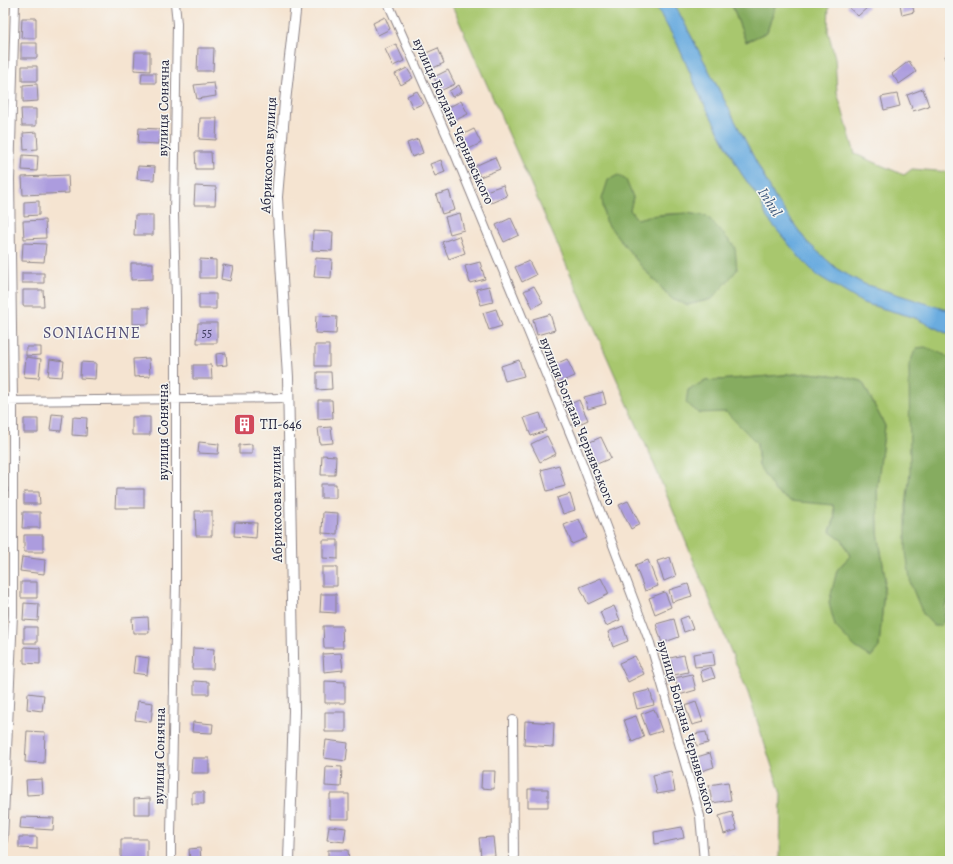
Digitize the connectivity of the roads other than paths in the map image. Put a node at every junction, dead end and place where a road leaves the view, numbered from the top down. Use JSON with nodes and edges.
{"nodes":[{"id":1,"x":15,"y":3,"type":"edge"},
{"id":2,"x":175,"y":3,"type":"edge"},
{"id":3,"x":296,"y":3,"type":"edge"},
{"id":4,"x":388,"y":3,"type":"edge"},
{"id":5,"x":288,"y":398,"type":"junction"},
{"id":6,"x":176,"y":399,"type":"junction"},
{"id":7,"x":3,"y":401,"type":"edge"},
{"id":8,"x":13,"y":401,"type":"junction"},
{"id":9,"x":513,"y":720,"type":"dead end"},
{"id":10,"x":3,"y":840,"type":"edge"},
{"id":11,"x":171,"y":861,"type":"edge"},
{"id":12,"x":289,"y":861,"type":"edge"},
{"id":13,"x":514,"y":861,"type":"edge"},
{"id":14,"x":704,"y":861,"type":"edge"}],
"edges":[{"from":1,"to":8,"type":"street"},
{"from":2,"to":6,"type":"street","name":"вулиця Сонячна"},
{"from":3,"to":5,"type":"street","name":"Абрикосова вулиця"},
{"from":4,"to":14,"type":"street","name":"вулиця Богдана Чернявського"},
{"from":5,"to":6,"type":"street"},
{"from":5,"to":12,"type":"street","name":"Абрикосова вулиця"},
{"from":6,"to":8,"type":"street"},
{"from":6,"to":11,"type":"street","name":"вулиця Сонячна"},
{"from":7,"to":8,"type":"street"},
{"from":8,"to":10,"type":"street"},
{"from":9,"to":13,"type":"street"}]}
